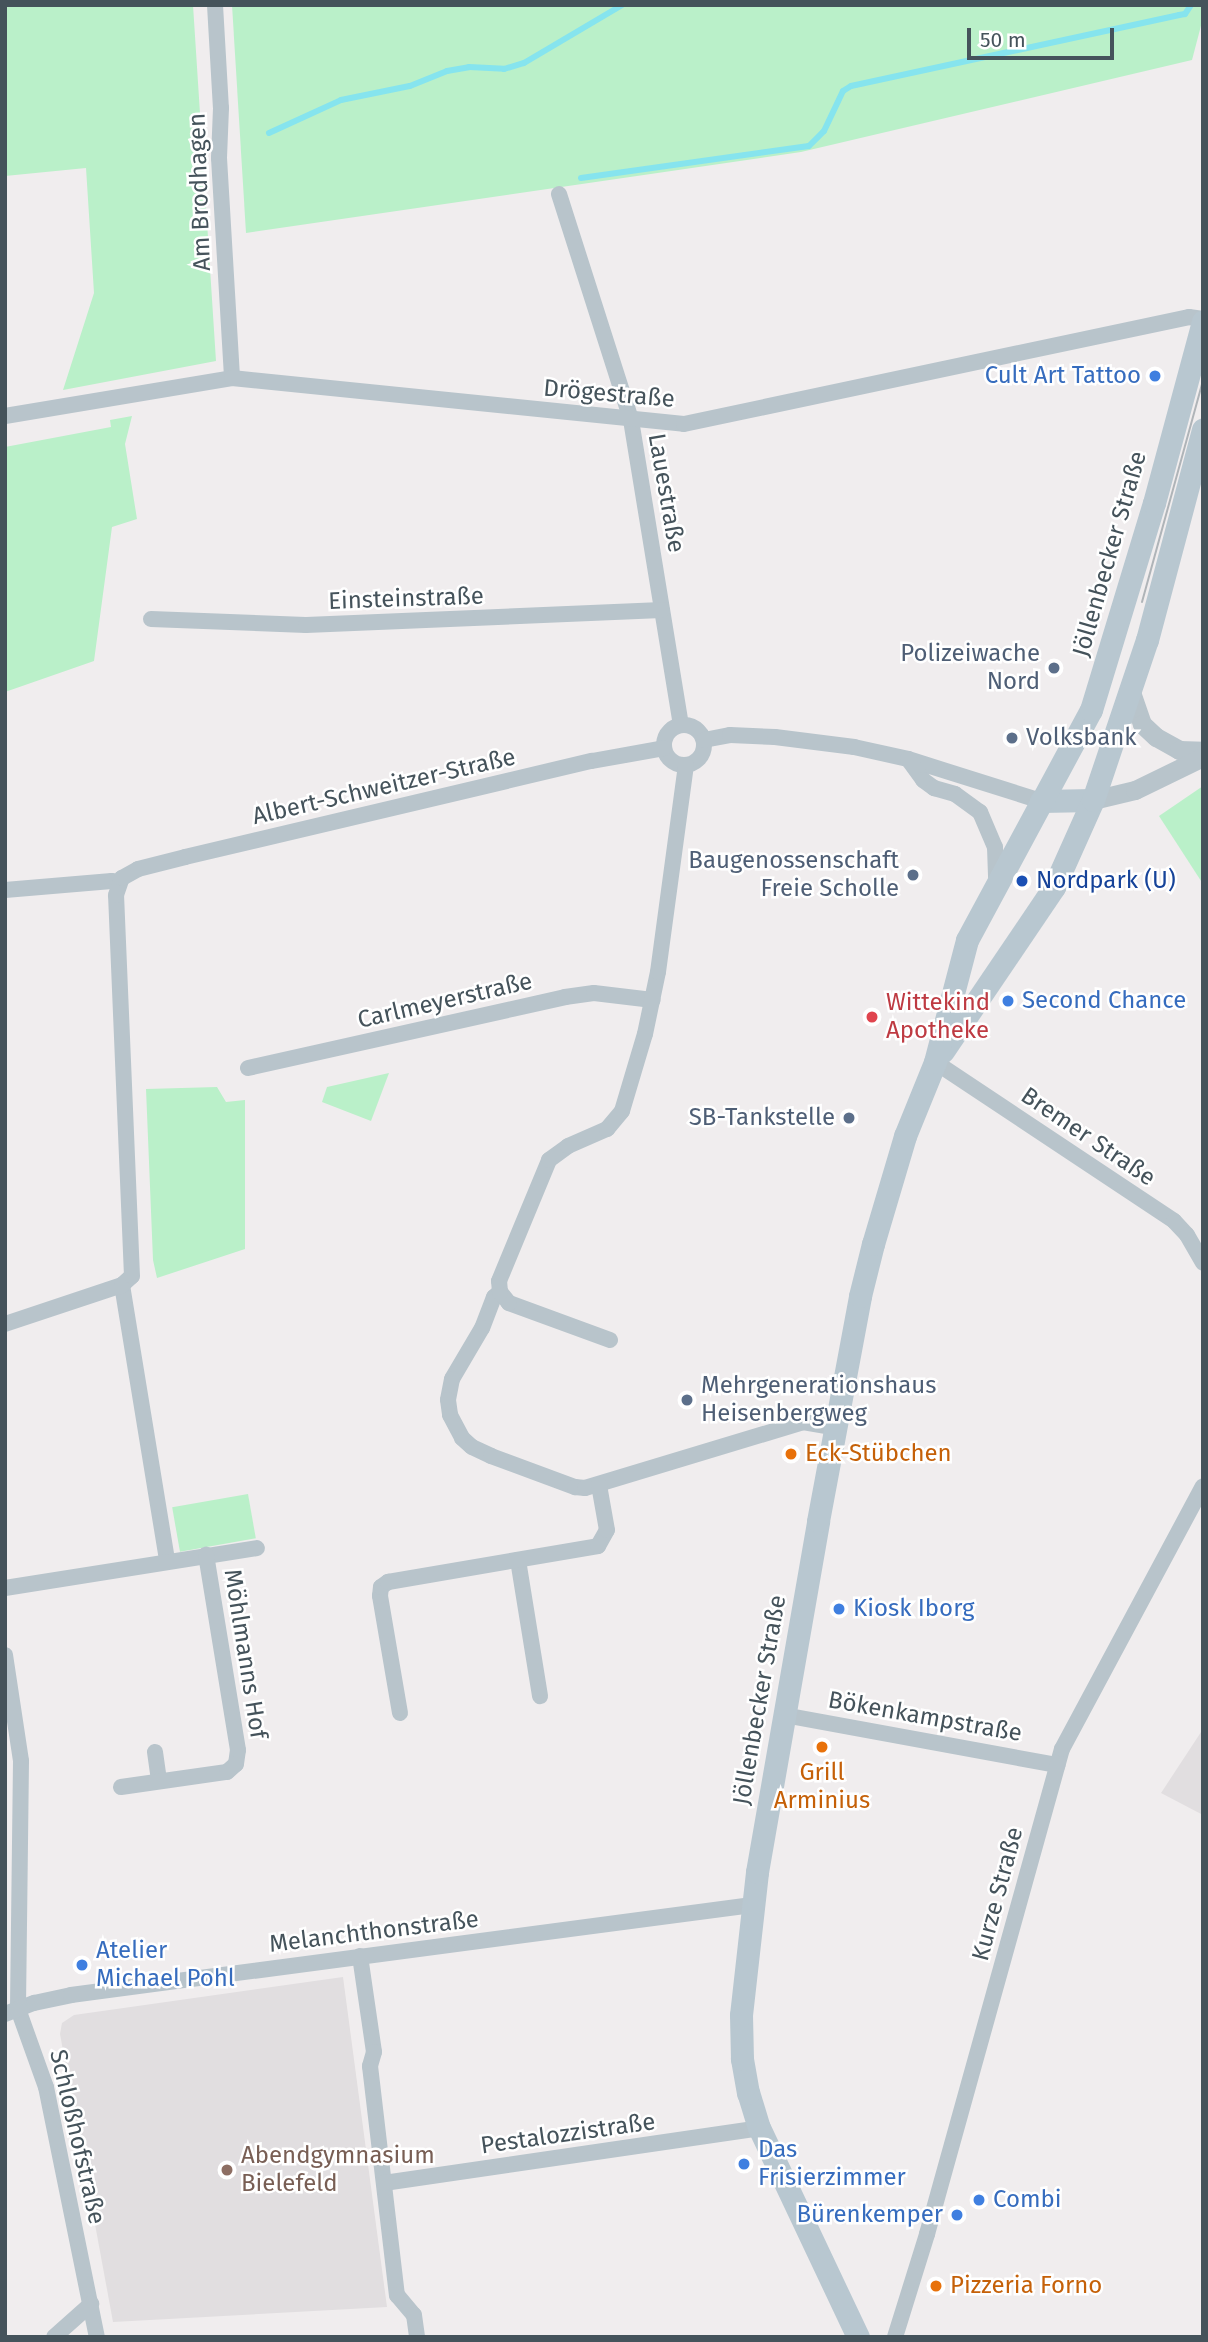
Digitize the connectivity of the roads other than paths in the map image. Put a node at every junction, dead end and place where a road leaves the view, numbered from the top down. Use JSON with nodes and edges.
{"nodes":[{"id":1,"x":215,"y":5,"type":"edge"},
{"id":2,"x":559,"y":194,"type":"dead end"},
{"id":3,"x":1203,"y":320,"type":"edge"},
{"id":4,"x":232,"y":378,"type":"junction"},
{"id":5,"x":5,"y":416,"type":"edge"},
{"id":6,"x":631,"y":420,"type":"junction"},
{"id":7,"x":1203,"y":429,"type":"edge"},
{"id":8,"x":662,"y":610,"type":"junction"},
{"id":9,"x":151,"y":619,"type":"dead end"},
{"id":10,"x":1131,"y":692,"type":"junction"},
{"id":11,"x":681,"y":725,"type":"junction"},
{"id":12,"x":704,"y":740,"type":"junction"},
{"id":13,"x":664,"y":748,"type":"junction"},
{"id":14,"x":1203,"y":751,"type":"edge"},
{"id":15,"x":1203,"y":757,"type":"edge"},
{"id":16,"x":908,"y":759,"type":"junction"},
{"id":17,"x":686,"y":765,"type":"junction"},
{"id":18,"x":1093,"y":800,"type":"junction"},
{"id":19,"x":1041,"y":801,"type":"junction"},
{"id":20,"x":996,"y":882,"type":"junction"},
{"id":21,"x":119,"y":883,"type":"junction"},
{"id":22,"x":5,"y":891,"type":"edge"},
{"id":23,"x":653,"y":1000,"type":"junction"},
{"id":24,"x":935,"y":1062,"type":"junction"},
{"id":25,"x":248,"y":1068,"type":"dead end"},
{"id":26,"x":1203,"y":1263,"type":"edge"},
{"id":27,"x":122,"y":1285,"type":"junction"},
{"id":28,"x":500,"y":1292,"type":"junction"},
{"id":29,"x":5,"y":1324,"type":"edge"},
{"id":30,"x":610,"y":1340,"type":"dead end"},
{"id":31,"x":836,"y":1427,"type":"junction"},
{"id":32,"x":599,"y":1485,"type":"junction"},
{"id":33,"x":1203,"y":1486,"type":"edge"},
{"id":34,"x":257,"y":1548,"type":"dead end"},
{"id":35,"x":206,"y":1555,"type":"junction"},
{"id":36,"x":518,"y":1560,"type":"junction"},
{"id":37,"x":167,"y":1561,"type":"junction"},
{"id":38,"x":5,"y":1588,"type":"edge"},
{"id":39,"x":5,"y":1655,"type":"edge"},
{"id":40,"x":540,"y":1696,"type":"dead end"},
{"id":41,"x":400,"y":1713,"type":"dead end"},
{"id":42,"x":784,"y":1715,"type":"junction"},
{"id":43,"x":155,"y":1752,"type":"dead end"},
{"id":44,"x":1057,"y":1765,"type":"junction"},
{"id":45,"x":159,"y":1781,"type":"junction"},
{"id":46,"x":121,"y":1787,"type":"dead end"},
{"id":47,"x":752,"y":1905,"type":"junction"},
{"id":48,"x":360,"y":1956,"type":"junction"},
{"id":49,"x":12,"y":2011,"type":"edge"},
{"id":50,"x":759,"y":2128,"type":"junction"},
{"id":51,"x":384,"y":2183,"type":"junction"},
{"id":52,"x":91,"y":2304,"type":"junction"},
{"id":53,"x":54,"y":2337,"type":"edge"},
{"id":54,"x":97,"y":2337,"type":"edge"},
{"id":55,"x":417,"y":2337,"type":"edge"},
{"id":56,"x":858,"y":2337,"type":"edge"},
{"id":57,"x":895,"y":2337,"type":"edge"}],
"edges":[{"from":1,"to":4,"type":"street","name":"Am Brodhagen"},
{"from":2,"to":6,"type":"street","name":"Lauestraße"},
{"from":3,"to":6,"type":"street","name":"Drögestraße"},
{"from":3,"to":19,"type":"main road","name":"Jöllenbecker Straße"},
{"from":4,"to":5,"type":"street","name":"Drögestraße"},
{"from":4,"to":6,"type":"street","name":"Drögestraße"},
{"from":6,"to":8,"type":"street","name":"Lauestraße"},
{"from":7,"to":10,"type":"main road","name":"Jöllenbecker Straße"},
{"from":8,"to":9,"type":"street","name":"Einsteinstraße"},
{"from":8,"to":11,"type":"street","name":"Lauestraße"},
{"from":10,"to":14,"type":"street"},
{"from":10,"to":18,"type":"main road","name":"Jöllenbecker Straße"},
{"from":11,"to":12,"type":"street"},
{"from":11,"to":13,"type":"street"},
{"from":12,"to":16,"type":"street"},
{"from":12,"to":17,"type":"street"},
{"from":13,"to":17,"type":"street"},
{"from":13,"to":21,"type":"street","name":"Albert-Schweitzer-Straße"},
{"from":15,"to":18,"type":"street"},
{"from":16,"to":19,"type":"street"},
{"from":16,"to":20,"type":"street"},
{"from":17,"to":23,"type":"street"},
{"from":18,"to":19,"type":"main road"},
{"from":18,"to":24,"type":"main road","name":"Jöllenbecker Straße"},
{"from":19,"to":20,"type":"main road","name":"Jöllenbecker Straße"},
{"from":20,"to":24,"type":"main road","name":"Jöllenbecker Straße"},
{"from":21,"to":22,"type":"street","name":"Albert-Schweitzer-Straße"},
{"from":21,"to":27,"type":"street"},
{"from":23,"to":25,"type":"street","name":"Carlmeyerstraße"},
{"from":23,"to":28,"type":"street"},
{"from":24,"to":26,"type":"street","name":"Bremer Straße"},
{"from":24,"to":31,"type":"main road","name":"Jöllenbecker Straße"},
{"from":27,"to":29,"type":"street"},
{"from":27,"to":37,"type":"street"},
{"from":28,"to":30,"type":"street"},
{"from":28,"to":32,"type":"street"},
{"from":31,"to":32,"type":"street"},
{"from":31,"to":42,"type":"main road","name":"Jöllenbecker Straße"},
{"from":32,"to":36,"type":"street"},
{"from":33,"to":44,"type":"street","name":"Kurze Straße"},
{"from":34,"to":35,"type":"street","name":"Möhlmanns Hof"},
{"from":35,"to":37,"type":"street","name":"Möhlmanns Hof"},
{"from":35,"to":45,"type":"street","name":"Möhlmanns Hof"},
{"from":36,"to":40,"type":"street"},
{"from":36,"to":41,"type":"street"},
{"from":37,"to":38,"type":"street","name":"Möhlmanns Hof"},
{"from":39,"to":49,"type":"street","name":"Schloßhofstraße"},
{"from":42,"to":44,"type":"street","name":"Bökenkampstraße"},
{"from":42,"to":47,"type":"main road","name":"Jöllenbecker Straße"},
{"from":43,"to":45,"type":"street"},
{"from":44,"to":57,"type":"street","name":"Kurze Straße"},
{"from":45,"to":46,"type":"street","name":"Möhlmanns Hof"},
{"from":47,"to":48,"type":"street","name":"Melanchthonstraße"},
{"from":47,"to":50,"type":"main road","name":"Jöllenbecker Straße"},
{"from":48,"to":49,"type":"street","name":"Melanchthonstraße"},
{"from":48,"to":51,"type":"street"},
{"from":49,"to":52,"type":"street","name":"Schloßhofstraße"},
{"from":50,"to":51,"type":"street","name":"Pestalozzistraße"},
{"from":50,"to":56,"type":"main road","name":"Jöllenbecker Straße"},
{"from":51,"to":55,"type":"street"},
{"from":52,"to":53,"type":"street"},
{"from":52,"to":54,"type":"street","name":"Schloßhofstraße"}]}
